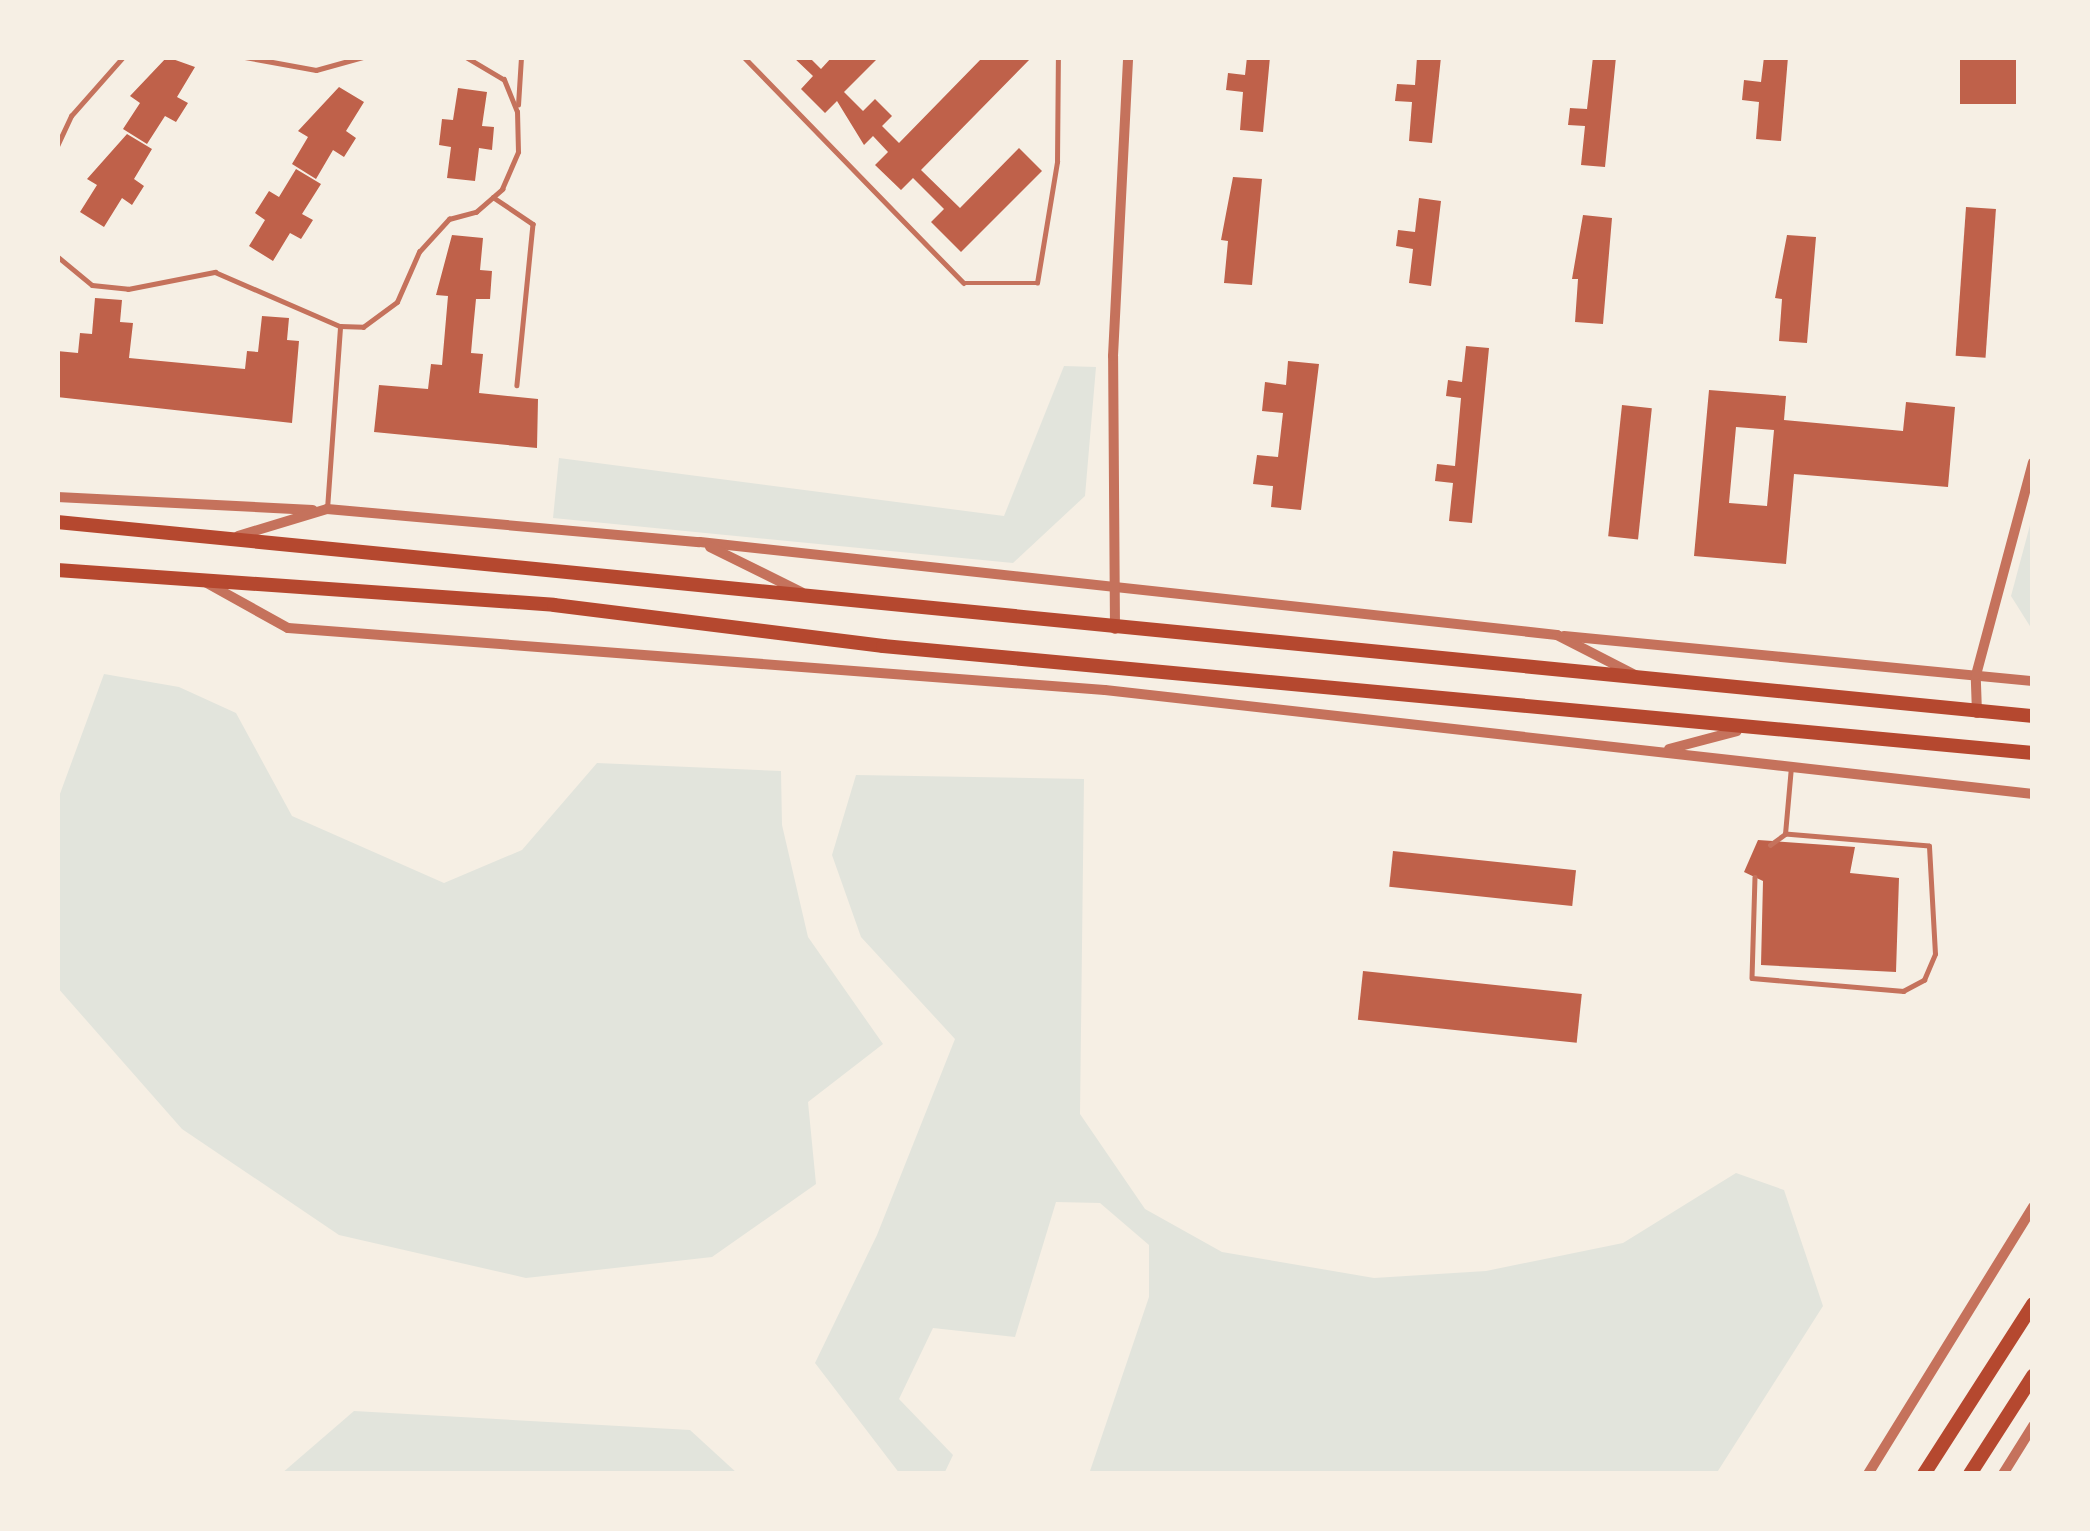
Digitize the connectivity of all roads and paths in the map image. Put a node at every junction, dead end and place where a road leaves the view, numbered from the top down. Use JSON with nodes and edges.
{"nodes":[{"id":1,"x":123,"y":57,"type":"edge"},
{"id":2,"x":245,"y":57,"type":"edge"},
{"id":3,"x":362,"y":57,"type":"edge"},
{"id":4,"x":465,"y":57,"type":"edge"},
{"id":5,"x":520,"y":57,"type":"edge"},
{"id":6,"x":744,"y":57,"type":"edge"},
{"id":7,"x":1058,"y":57,"type":"edge"},
{"id":8,"x":1128,"y":57,"type":"edge"},
{"id":9,"x":518,"y":112,"type":"junction"},
{"id":10,"x":57,"y":146,"type":"edge"},
{"id":11,"x":493,"y":197,"type":"junction"},
{"id":12,"x":57,"y":256,"type":"edge"},
{"id":13,"x":340,"y":326,"type":"junction"},
{"id":14,"x":518,"y":385,"type":"dead end"},
{"id":15,"x":2033,"y":463,"type":"edge"},
{"id":16,"x":57,"y":497,"type":"edge"},
{"id":17,"x":325,"y":510,"type":"junction"},
{"id":18,"x":57,"y":522,"type":"edge"},
{"id":19,"x":238,"y":536,"type":"junction"},
{"id":20,"x":700,"y":542,"type":"junction"},
{"id":21,"x":57,"y":570,"type":"edge"},
{"id":22,"x":196,"y":577,"type":"junction"},
{"id":23,"x":1112,"y":591,"type":"junction"},
{"id":24,"x":815,"y":598,"type":"junction"},
{"id":25,"x":1116,"y":632,"type":"junction"},
{"id":26,"x":1557,"y":635,"type":"junction"},
{"id":27,"x":1976,"y":675,"type":"junction"},
{"id":28,"x":1638,"y":676,"type":"junction"},
{"id":29,"x":2033,"y":681,"type":"edge"},
{"id":30,"x":1977,"y":713,"type":"junction"},
{"id":31,"x":2033,"y":716,"type":"edge"},
{"id":32,"x":1737,"y":731,"type":"junction"},
{"id":33,"x":1660,"y":752,"type":"junction"},
{"id":34,"x":2033,"y":753,"type":"edge"},
{"id":35,"x":1791,"y":766,"type":"junction"},
{"id":36,"x":2033,"y":794,"type":"edge"},
{"id":37,"x":1785,"y":834,"type":"junction"},
{"id":38,"x":1770,"y":845,"type":"dead end"},
{"id":39,"x":1755,"y":878,"type":"dead end"},
{"id":40,"x":2033,"y":1207,"type":"edge"},
{"id":41,"x":2033,"y":1304,"type":"edge"},
{"id":42,"x":2033,"y":1376,"type":"edge"},
{"id":43,"x":2033,"y":1426,"type":"edge"},
{"id":44,"x":1868,"y":1474,"type":"edge"},
{"id":45,"x":1924,"y":1474,"type":"edge"},
{"id":46,"x":1970,"y":1474,"type":"edge"},
{"id":47,"x":2003,"y":1474,"type":"edge"}],
"edges":[{"from":1,"to":10,"type":"lane"},
{"from":2,"to":3,"type":"lane"},
{"from":4,"to":9,"type":"lane"},
{"from":5,"to":9,"type":"lane"},
{"from":6,"to":7,"type":"lane"},
{"from":8,"to":23,"type":"street"},
{"from":9,"to":11,"type":"lane"},
{"from":11,"to":13,"type":"lane"},
{"from":11,"to":14,"type":"lane"},
{"from":12,"to":13,"type":"lane"},
{"from":13,"to":17,"type":"lane"},
{"from":15,"to":27,"type":"street"},
{"from":16,"to":17,"type":"street"},
{"from":17,"to":19,"type":"street"},
{"from":17,"to":20,"type":"street"},
{"from":18,"to":19,"type":"main road"},
{"from":19,"to":24,"type":"main road"},
{"from":20,"to":23,"type":"street"},
{"from":20,"to":24,"type":"street"},
{"from":21,"to":22,"type":"main road"},
{"from":22,"to":32,"type":"main road"},
{"from":22,"to":33,"type":"street"},
{"from":23,"to":25,"type":"street"},
{"from":23,"to":26,"type":"street"},
{"from":24,"to":25,"type":"main road"},
{"from":25,"to":28,"type":"main road"},
{"from":26,"to":27,"type":"street"},
{"from":26,"to":28,"type":"street"},
{"from":27,"to":29,"type":"street"},
{"from":27,"to":30,"type":"street"},
{"from":28,"to":30,"type":"main road"},
{"from":30,"to":31,"type":"main road"},
{"from":32,"to":33,"type":"street"},
{"from":32,"to":34,"type":"main road"},
{"from":33,"to":35,"type":"street"},
{"from":35,"to":36,"type":"street"},
{"from":35,"to":37,"type":"lane"},
{"from":37,"to":38,"type":"lane"},
{"from":37,"to":39,"type":"lane"},
{"from":40,"to":44,"type":"street"},
{"from":41,"to":45,"type":"main road"},
{"from":42,"to":46,"type":"main road"},
{"from":43,"to":47,"type":"street"}]}
